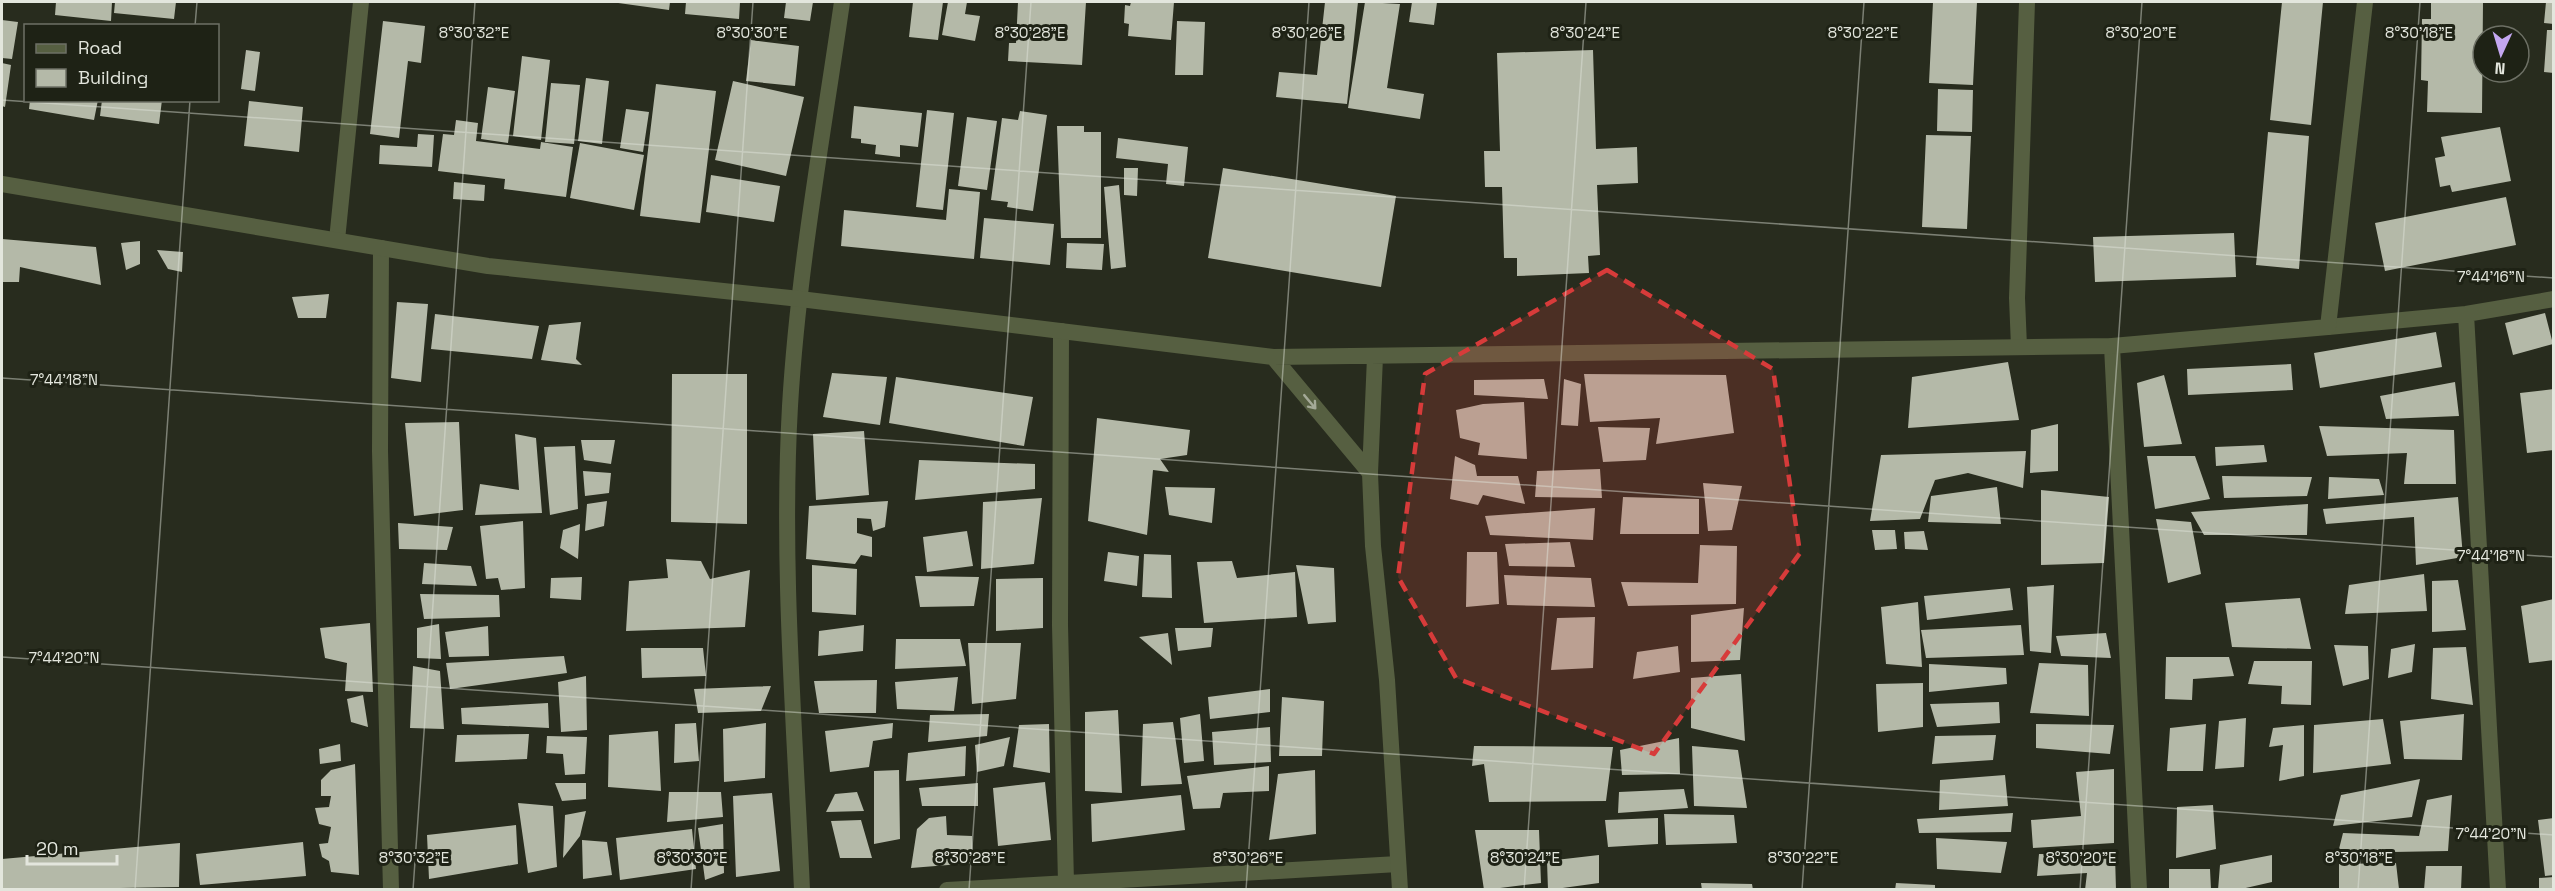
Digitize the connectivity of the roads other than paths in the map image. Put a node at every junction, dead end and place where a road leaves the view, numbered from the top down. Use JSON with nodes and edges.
{"nodes":[{"id":1,"x":361,"y":2,"type":"edge"},
{"id":2,"x":842,"y":2,"type":"edge"},
{"id":3,"x":2027,"y":2,"type":"edge"},
{"id":4,"x":2365,"y":2,"type":"edge"},
{"id":5,"x":2,"y":184,"type":"edge"},
{"id":6,"x":337,"y":240,"type":"junction"},
{"id":7,"x":381,"y":248,"type":"junction"},
{"id":8,"x":800,"y":299,"type":"junction"},
{"id":9,"x":2553,"y":299,"type":"edge"},
{"id":10,"x":2466,"y":314,"type":"junction"},
{"id":11,"x":2328,"y":327,"type":"junction"},
{"id":12,"x":1061,"y":331,"type":"junction"},
{"id":13,"x":2112,"y":346,"type":"junction"},
{"id":14,"x":2019,"y":347,"type":"junction"},
{"id":15,"x":1273,"y":357,"type":"junction"},
{"id":16,"x":1375,"y":357,"type":"junction"},
{"id":17,"x":1370,"y":473,"type":"junction"},
{"id":18,"x":1398,"y":864,"type":"junction"},
{"id":19,"x":1066,"y":883,"type":"junction"},
{"id":20,"x":391,"y":890,"type":"edge"},
{"id":21,"x":802,"y":890,"type":"edge"},
{"id":22,"x":947,"y":890,"type":"edge"},
{"id":23,"x":1400,"y":890,"type":"edge"},
{"id":24,"x":2139,"y":890,"type":"edge"},
{"id":25,"x":2499,"y":890,"type":"edge"}],
"edges":[{"from":1,"to":6,"type":"street"},
{"from":2,"to":8,"type":"street"},
{"from":3,"to":14,"type":"street"},
{"from":4,"to":11,"type":"street"},
{"from":5,"to":6,"type":"street"},
{"from":6,"to":7,"type":"street"},
{"from":7,"to":8,"type":"street"},
{"from":7,"to":20,"type":"street"},
{"from":8,"to":12,"type":"street"},
{"from":8,"to":21,"type":"street"},
{"from":9,"to":10,"type":"street"},
{"from":10,"to":11,"type":"street"},
{"from":10,"to":25,"type":"street"},
{"from":11,"to":13,"type":"street"},
{"from":12,"to":15,"type":"street"},
{"from":12,"to":19,"type":"street"},
{"from":13,"to":14,"type":"street"},
{"from":13,"to":24,"type":"street"},
{"from":14,"to":16,"type":"street"},
{"from":15,"to":16,"type":"street"},
{"from":15,"to":17,"type":"street","one_way":true},
{"from":16,"to":17,"type":"street"},
{"from":17,"to":18,"type":"street"},
{"from":18,"to":19,"type":"street"},
{"from":18,"to":23,"type":"street"},
{"from":19,"to":22,"type":"street"}]}
